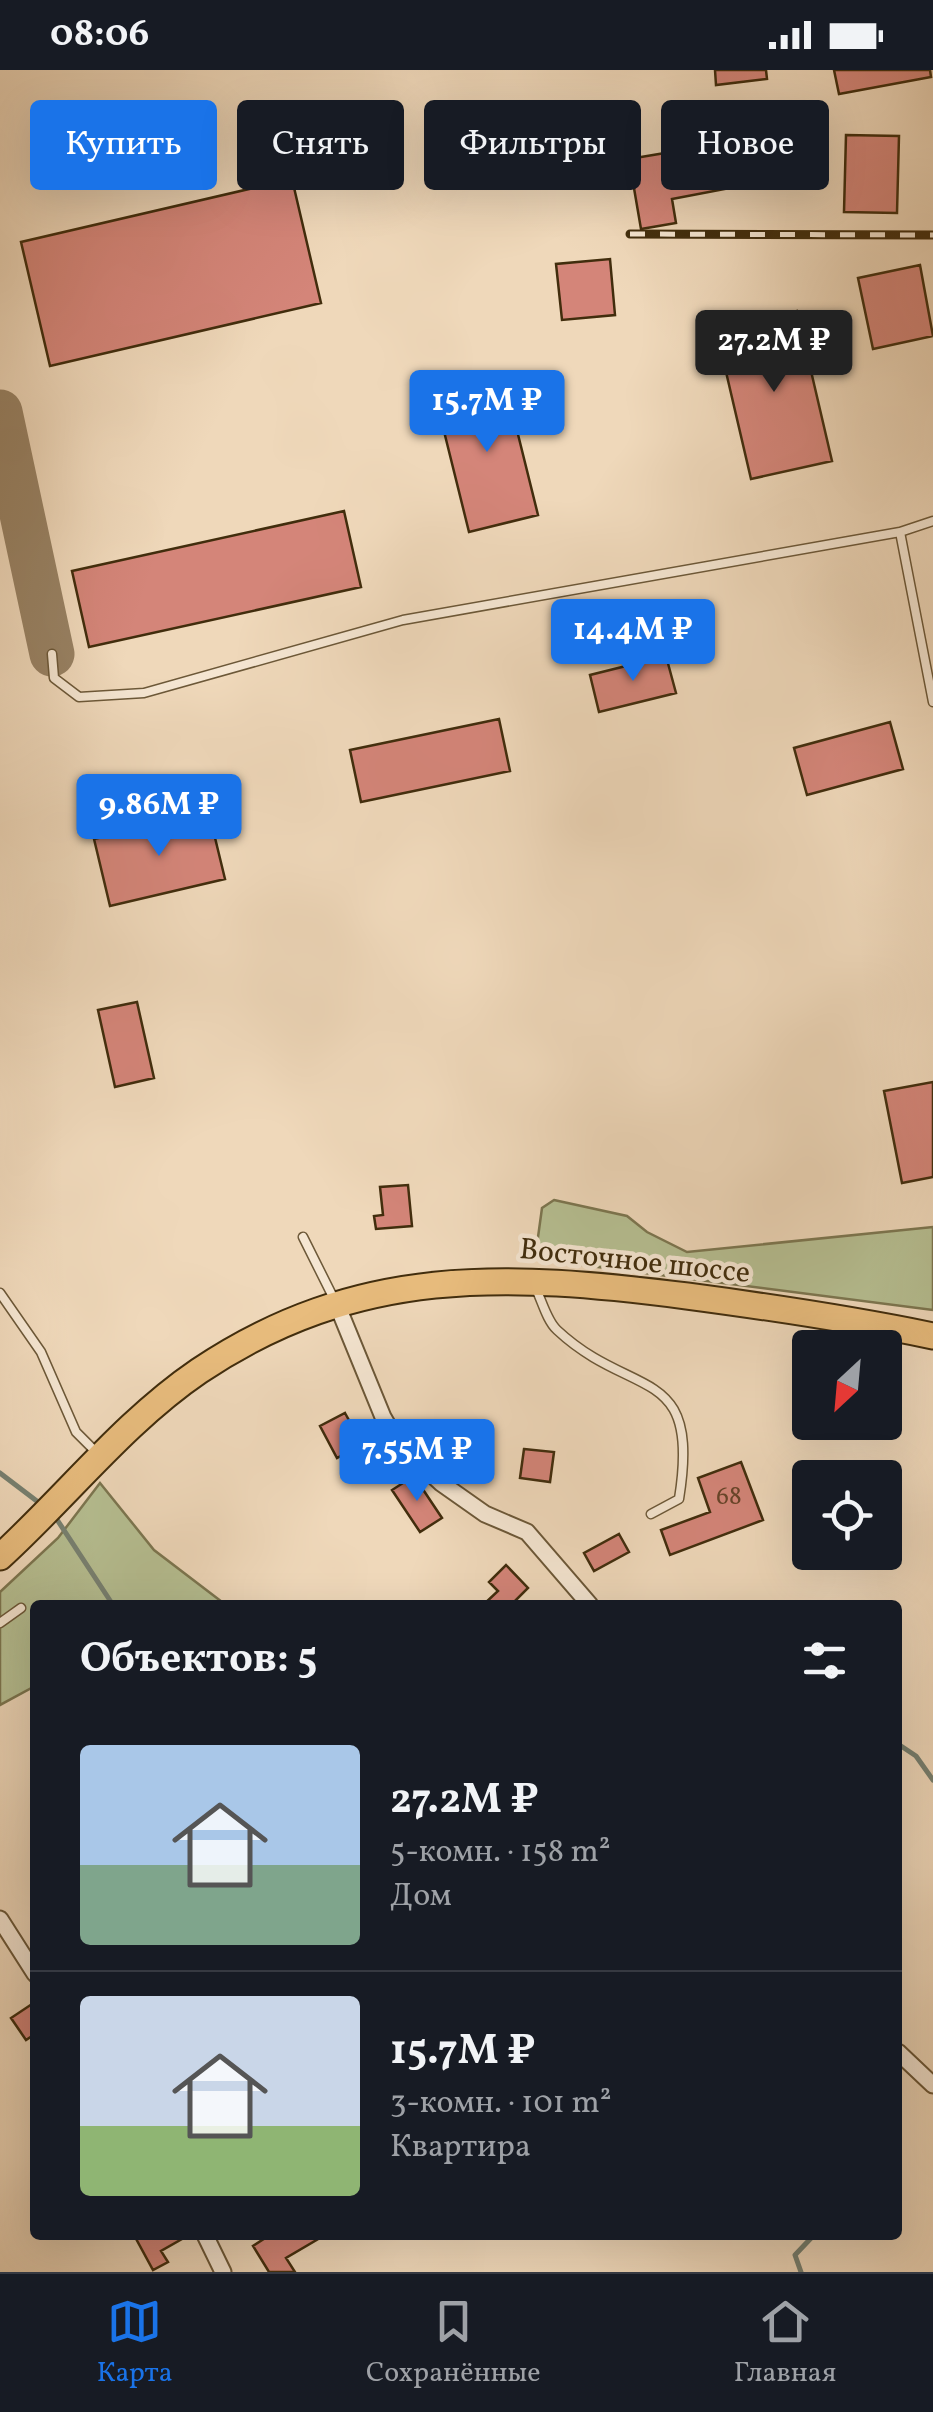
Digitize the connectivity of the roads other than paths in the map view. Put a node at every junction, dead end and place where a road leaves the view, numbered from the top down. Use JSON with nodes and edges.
{"nodes":[{"id":1,"x":933,"y":522,"type":"edge"},
{"id":2,"x":900,"y":532,"type":"junction"},
{"id":3,"x":52,"y":654,"type":"dead end"},
{"id":4,"x":933,"y":702,"type":"edge"},
{"id":5,"x":303,"y":1237,"type":"dead end"},
{"id":6,"x":532,"y":1280,"type":"junction"},
{"id":7,"x":0,"y":1293,"type":"edge"},
{"id":8,"x":338,"y":1307,"type":"junction"},
{"id":9,"x":933,"y":1336,"type":"edge"},
{"id":10,"x":101,"y":1456,"type":"junction"},
{"id":11,"x":652,"y":1514,"type":"dead end"},
{"id":12,"x":0,"y":1558,"type":"edge"},
{"id":13,"x":586,"y":1600,"type":"edge"},
{"id":14,"x":21,"y":1608,"type":"dead end"},
{"id":15,"x":0,"y":1623,"type":"edge"},
{"id":16,"x":0,"y":1920,"type":"edge"},
{"id":17,"x":30,"y":1966,"type":"edge"},
{"id":18,"x":902,"y":2056,"type":"edge"},
{"id":19,"x":933,"y":2085,"type":"edge"},
{"id":20,"x":207,"y":2240,"type":"edge"},
{"id":21,"x":223,"y":2272,"type":"edge"}],
"edges":[{"from":1,"to":2,"type":"lane"},
{"from":2,"to":3,"type":"lane"},
{"from":2,"to":4,"type":"lane"},
{"from":5,"to":8,"type":"lane"},
{"from":6,"to":8,"type":"main road","name":"Восточное шоссе"},
{"from":6,"to":9,"type":"main road","name":"Восточное шоссе"},
{"from":6,"to":11,"type":"lane"},
{"from":7,"to":10,"type":"lane"},
{"from":8,"to":10,"type":"main road","name":"Восточное шоссе"},
{"from":8,"to":13,"type":"street"},
{"from":10,"to":12,"type":"main road","name":"Восточное шоссе"},
{"from":14,"to":15,"type":"lane"},
{"from":16,"to":17,"type":"street"},
{"from":18,"to":19,"type":"street"},
{"from":20,"to":21,"type":"street"}]}
